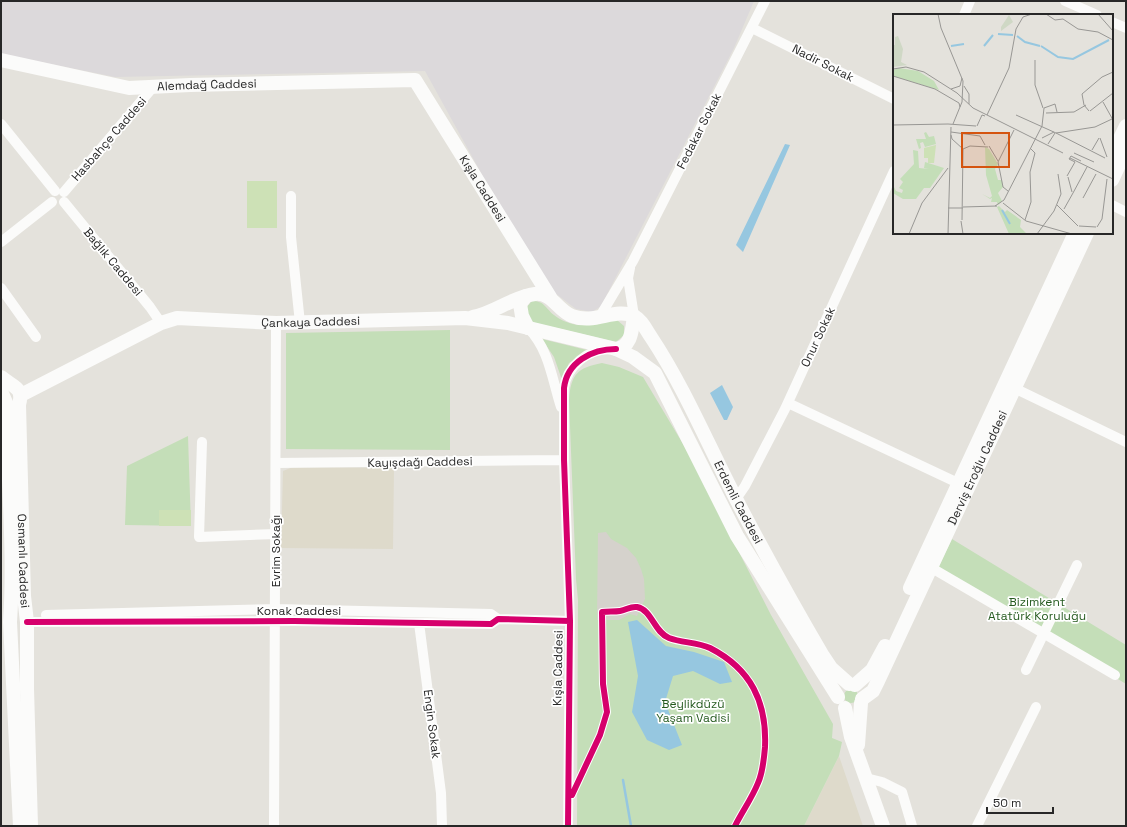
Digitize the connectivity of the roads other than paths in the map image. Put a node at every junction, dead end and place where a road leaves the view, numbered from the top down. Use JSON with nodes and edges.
{"nodes":[{"id":1,"x":765,"y":1,"type":"edge"},
{"id":2,"x":970,"y":1,"type":"edge"},
{"id":3,"x":1065,"y":1,"type":"edge"},
{"id":4,"x":964,"y":14,"type":"edge"},
{"id":5,"x":1095,"y":14,"type":"edge"},
{"id":6,"x":1113,"y":22,"type":"edge"},
{"id":7,"x":752,"y":28,"type":"junction"},
{"id":8,"x":1126,"y":28,"type":"edge"},
{"id":9,"x":1,"y":60,"type":"edge"},
{"id":10,"x":415,"y":80,"type":"joint"},
{"id":11,"x":154,"y":86,"type":"junction"},
{"id":12,"x":893,"y":98,"type":"edge"},
{"id":13,"x":1,"y":124,"type":"edge"},
{"id":14,"x":1126,"y":126,"type":"edge"},
{"id":15,"x":1126,"y":150,"type":"edge"},
{"id":16,"x":1113,"y":153,"type":"edge"},
{"id":17,"x":893,"y":173,"type":"edge"},
{"id":18,"x":1113,"y":178,"type":"edge"},
{"id":19,"x":61,"y":195,"type":"junction"},
{"id":20,"x":291,"y":196,"type":"dead end"},
{"id":21,"x":1113,"y":206,"type":"edge"},
{"id":22,"x":1126,"y":212,"type":"edge"},
{"id":23,"x":1075,"y":234,"type":"edge"},
{"id":24,"x":1086,"y":234,"type":"edge"},
{"id":25,"x":1,"y":242,"type":"edge"},
{"id":26,"x":633,"y":261,"type":"junction"},
{"id":27,"x":1,"y":288,"type":"edge"},
{"id":28,"x":526,"y":296,"type":"junction"},
{"id":29,"x":550,"y":297,"type":"junction"},
{"id":30,"x":634,"y":316,"type":"junction"},
{"id":31,"x":464,"y":318,"type":"junction"},
{"id":32,"x":599,"y":318,"type":"junction"},
{"id":33,"x":162,"y":323,"type":"junction"},
{"id":34,"x":276,"y":323,"type":"junction"},
{"id":35,"x":300,"y":323,"type":"junction"},
{"id":36,"x":528,"y":328,"type":"junction"},
{"id":37,"x":36,"y":337,"type":"dead end"},
{"id":38,"x":616,"y":349,"type":"junction"},
{"id":39,"x":1,"y":377,"type":"edge"},
{"id":40,"x":1010,"y":386,"type":"junction"},
{"id":41,"x":11,"y":395,"type":"edge"},
{"id":42,"x":788,"y":404,"type":"junction"},
{"id":43,"x":564,"y":415,"type":"junction"},
{"id":44,"x":202,"y":442,"type":"dead end"},
{"id":45,"x":1126,"y":442,"type":"edge"},
{"id":46,"x":564,"y":460,"type":"junction"},
{"id":47,"x":276,"y":463,"type":"junction"},
{"id":48,"x":963,"y":485,"type":"junction"},
{"id":49,"x":736,"y":499,"type":"junction"},
{"id":50,"x":276,"y":534,"type":"junction"},
{"id":51,"x":926,"y":564,"type":"junction"},
{"id":52,"x":1077,"y":565,"type":"dead end"},
{"id":53,"x":276,"y":609,"type":"junction"},
{"id":54,"x":27,"y":619,"type":"junction"},
{"id":55,"x":498,"y":619,"type":"junction"},
{"id":56,"x":570,"y":621,"type":"junction"},
{"id":57,"x":8,"y":622,"type":"edge"},
{"id":58,"x":276,"y":623,"type":"junction"},
{"id":59,"x":419,"y":623,"type":"junction"},
{"id":60,"x":1044,"y":634,"type":"junction"},
{"id":61,"x":1026,"y":670,"type":"dead end"},
{"id":62,"x":1115,"y":675,"type":"dead end"},
{"id":63,"x":852,"y":685,"type":"junction"},
{"id":64,"x":861,"y":701,"type":"junction"},
{"id":65,"x":842,"y":702,"type":"junction"},
{"id":66,"x":1036,"y":707,"type":"dead end"},
{"id":67,"x":859,"y":755,"type":"junction"},
{"id":68,"x":866,"y":778,"type":"junction"},
{"id":69,"x":20,"y":826,"type":"edge"},
{"id":70,"x":31,"y":826,"type":"edge"},
{"id":71,"x":274,"y":826,"type":"edge"},
{"id":72,"x":442,"y":826,"type":"edge"},
{"id":73,"x":568,"y":826,"type":"edge"},
{"id":74,"x":883,"y":826,"type":"edge"},
{"id":75,"x":912,"y":826,"type":"edge"},
{"id":76,"x":977,"y":826,"type":"edge"}],
"edges":[{"from":1,"to":7,"type":"street","name":"Fedakar Sokak"},
{"from":2,"to":4,"type":"street"},
{"from":3,"to":5,"type":"street"},
{"from":6,"to":8,"type":"street"},
{"from":7,"to":12,"type":"street","name":"Nadir Sokak"},
{"from":7,"to":26,"type":"street","name":"Fedakar Sokak"},
{"from":9,"to":11,"type":"main road","name":"Alemdağ Caddesi"},
{"from":10,"to":11,"type":"main road","name":"Alemdağ Caddesi"},
{"from":10,"to":29,"type":"main road","name":"Kışla Caddesi"},
{"from":11,"to":19,"type":"street","name":"Hasbahçe Caddesi"},
{"from":13,"to":19,"type":"street","name":"Bağlık Caddesi"},
{"from":14,"to":16,"type":"main road"},
{"from":15,"to":18,"type":"main road"},
{"from":17,"to":42,"type":"street","name":"Onur Sokak"},
{"from":19,"to":25,"type":"street"},
{"from":19,"to":33,"type":"street","name":"Bağlık Caddesi"},
{"from":20,"to":35,"type":"street"},
{"from":21,"to":22,"type":"street"},
{"from":23,"to":40,"type":"main road","name":"Derviş Eroğlu Caddesi"},
{"from":24,"to":40,"type":"main road","name":"Derviş Eroğlu Caddesi"},
{"from":26,"to":30,"type":"street"},
{"from":26,"to":32,"type":"street"},
{"from":27,"to":37,"type":"street"},
{"from":28,"to":29,"type":"main road"},
{"from":28,"to":31,"type":"main road"},
{"from":28,"to":36,"type":"main road"},
{"from":29,"to":32,"type":"main road","name":"Kışla Caddesi"},
{"from":30,"to":32,"type":"main road","name":"Kışla Caddesi"},
{"from":30,"to":38,"type":"main road"},
{"from":30,"to":49,"type":"main road","name":"Erdemli Caddesi"},
{"from":31,"to":35,"type":"main road","name":"Çankaya Caddesi"},
{"from":31,"to":36,"type":"main road","name":"Çankaya Caddesi"},
{"from":33,"to":34,"type":"main road","name":"Çankaya Caddesi"},
{"from":33,"to":41,"type":"main road","name":"Çankaya Caddesi"},
{"from":34,"to":35,"type":"main road","name":"Çankaya Caddesi"},
{"from":34,"to":47,"type":"street","name":"Evrim Sokağı"},
{"from":36,"to":38,"type":"main road","name":"Çankaya Caddesi"},
{"from":36,"to":43,"type":"street"},
{"from":38,"to":43,"type":"street"},
{"from":38,"to":65,"type":"main road","name":"Erdemli Caddesi"},
{"from":39,"to":41,"type":"main road"},
{"from":40,"to":45,"type":"street"},
{"from":40,"to":48,"type":"main road","name":"Derviş Eroğlu Caddesi"},
{"from":41,"to":54,"type":"main road","name":"Osmanlı Caddesi"},
{"from":41,"to":57,"type":"main road","name":"Osmanlı Caddesi"},
{"from":42,"to":48,"type":"street"},
{"from":42,"to":49,"type":"street","name":"Onur Sokak"},
{"from":43,"to":46,"type":"street","name":"Kışla Caddesi"},
{"from":44,"to":50,"type":"street"},
{"from":46,"to":47,"type":"street","name":"Kayışdağı Caddesi"},
{"from":46,"to":56,"type":"street","name":"Kışla Caddesi"},
{"from":47,"to":50,"type":"street","name":"Evrim Sokağı"},
{"from":48,"to":51,"type":"main road","name":"Derviş Eroğlu Caddesi"},
{"from":49,"to":63,"type":"main road","name":"Erdemli Caddesi"},
{"from":50,"to":53,"type":"street","name":"Evrim Sokağı"},
{"from":51,"to":60,"type":"street"},
{"from":51,"to":63,"type":"main road","name":"Derviş Eroğlu Caddesi"},
{"from":51,"to":64,"type":"main road","name":"Derviş Eroğlu Caddesi"},
{"from":52,"to":60,"type":"street"},
{"from":53,"to":54,"type":"street","name":"Konak Caddesi"},
{"from":53,"to":55,"type":"street","name":"Konak Caddesi"},
{"from":53,"to":58,"type":"street","name":"Evrim Sokağı"},
{"from":54,"to":57,"type":"main road"},
{"from":54,"to":58,"type":"street","name":"Konak Caddesi"},
{"from":54,"to":70,"type":"main road","name":"Osmanlı Caddesi"},
{"from":55,"to":56,"type":"street","name":"Konak Caddesi"},
{"from":55,"to":59,"type":"street","name":"Konak Caddesi"},
{"from":56,"to":73,"type":"street","name":"Kışla Caddesi"},
{"from":57,"to":69,"type":"main road","name":"Osmanlı Caddesi"},
{"from":58,"to":59,"type":"street","name":"Konak Caddesi"},
{"from":58,"to":71,"type":"street","name":"Evrim Sokağı"},
{"from":59,"to":72,"type":"street","name":"Engin Sokak"},
{"from":60,"to":61,"type":"street"},
{"from":60,"to":62,"type":"street"},
{"from":63,"to":64,"type":"main road"},
{"from":63,"to":65,"type":"main road"},
{"from":64,"to":65,"type":"main road"},
{"from":64,"to":67,"type":"main road"},
{"from":65,"to":67,"type":"main road"},
{"from":66,"to":76,"type":"street"},
{"from":67,"to":68,"type":"main road"},
{"from":68,"to":74,"type":"main road"},
{"from":68,"to":75,"type":"street"}]}
